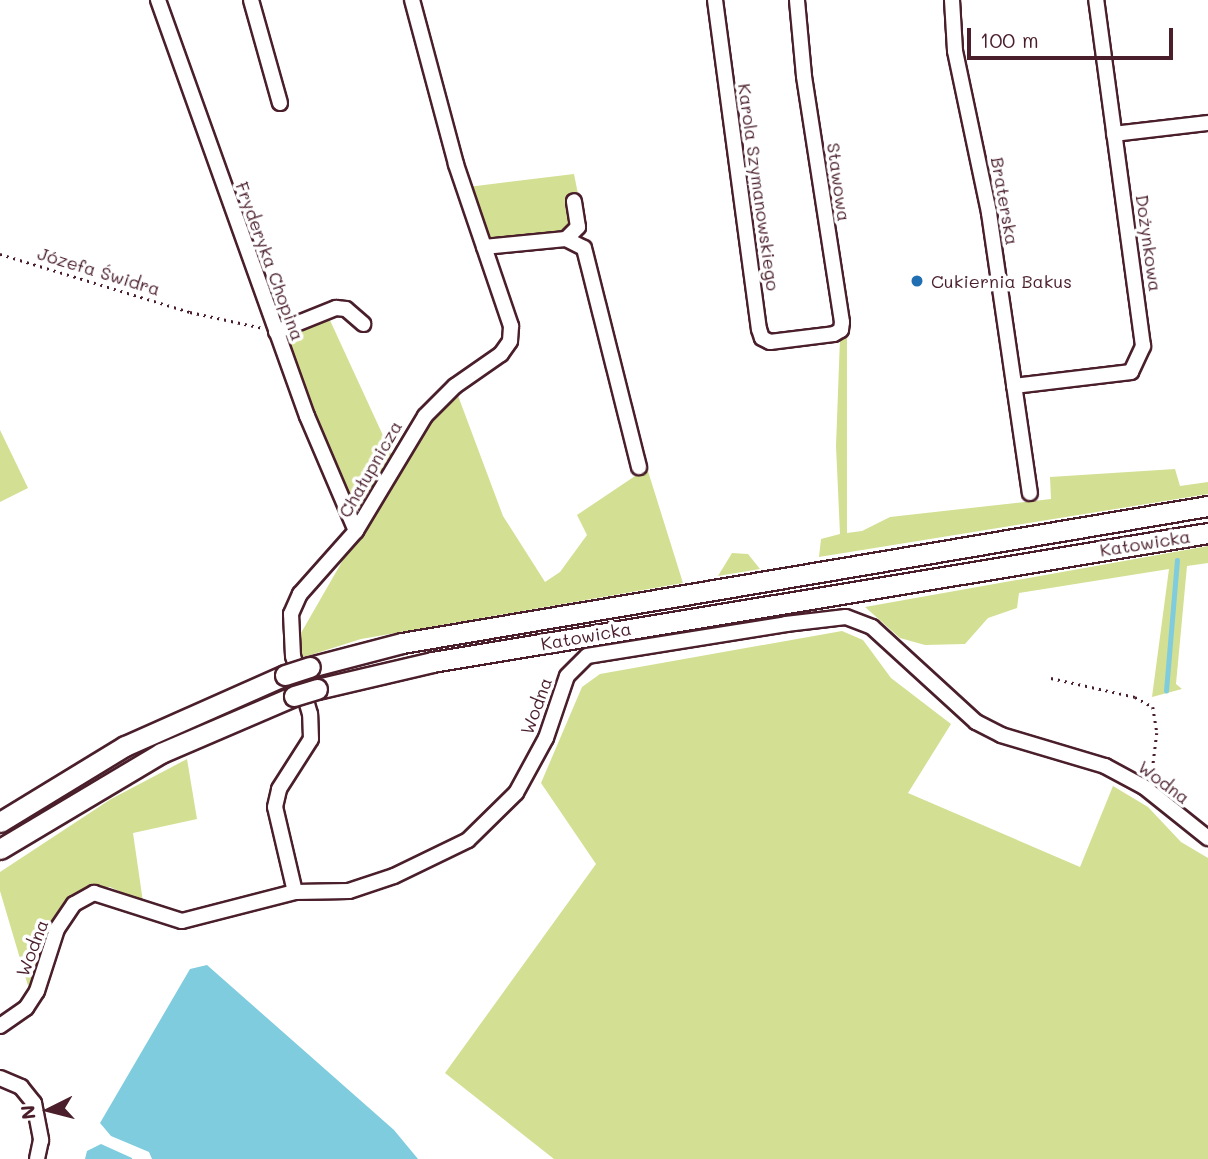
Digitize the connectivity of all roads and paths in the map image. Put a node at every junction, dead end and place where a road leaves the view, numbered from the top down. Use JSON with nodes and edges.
{"nodes":[{"id":1,"x":158,"y":0,"type":"edge"},
{"id":2,"x":251,"y":0,"type":"edge"},
{"id":3,"x":412,"y":0,"type":"edge"},
{"id":4,"x":715,"y":0,"type":"edge"},
{"id":5,"x":797,"y":0,"type":"edge"},
{"id":6,"x":952,"y":0,"type":"edge"},
{"id":7,"x":1096,"y":0,"type":"edge"},
{"id":8,"x":280,"y":103,"type":"dead end"},
{"id":9,"x":1208,"y":122,"type":"edge"},
{"id":10,"x":1114,"y":134,"type":"junction"},
{"id":11,"x":574,"y":201,"type":"dead end"},
{"id":12,"x":579,"y":227,"type":"junction"},
{"id":13,"x":566,"y":239,"type":"junction"},
{"id":14,"x":484,"y":247,"type":"junction"},
{"id":15,"x":584,"y":248,"type":"junction"},
{"id":16,"x":0,"y":254,"type":"edge"},
{"id":17,"x":363,"y":324,"type":"dead end"},
{"id":18,"x":276,"y":331,"type":"junction"},
{"id":19,"x":802,"y":338,"type":"joint"},
{"id":20,"x":1014,"y":386,"type":"junction"},
{"id":21,"x":639,"y":467,"type":"dead end"},
{"id":22,"x":1030,"y":493,"type":"dead end"},
{"id":23,"x":1208,"y":506,"type":"edge"},
{"id":24,"x":356,"y":531,"type":"junction"},
{"id":25,"x":1208,"y":533,"type":"edge"},
{"id":26,"x":1051,"y":678,"type":"dead end"},
{"id":27,"x":1150,"y":792,"type":"junction"},
{"id":28,"x":0,"y":822,"type":"edge"},
{"id":29,"x":1208,"y":838,"type":"edge"},
{"id":30,"x":0,"y":849,"type":"edge"},
{"id":31,"x":295,"y":892,"type":"junction"},
{"id":32,"x":0,"y":1026,"type":"edge"},
{"id":33,"x":0,"y":1077,"type":"edge"},
{"id":34,"x":37,"y":1159,"type":"edge"}],
"edges":[{"from":1,"to":18,"type":"street","name":"Fryderyka Chopina"},
{"from":2,"to":8,"type":"street"},
{"from":3,"to":14,"type":"street","name":"Chałupnicza"},
{"from":4,"to":19,"type":"street","name":"Karola Szymanowskiego"},
{"from":5,"to":19,"type":"street","name":"Stawowa"},
{"from":6,"to":20,"type":"street","name":"Braterska"},
{"from":7,"to":10,"type":"street","name":"Dożynkowa"},
{"from":9,"to":10,"type":"street"},
{"from":10,"to":20,"type":"street","name":"Dożynkowa"},
{"from":11,"to":12,"type":"street"},
{"from":12,"to":13,"type":"street"},
{"from":12,"to":15,"type":"street"},
{"from":13,"to":14,"type":"street"},
{"from":13,"to":15,"type":"street"},
{"from":14,"to":24,"type":"street","name":"Chałupnicza"},
{"from":15,"to":21,"type":"street"},
{"from":16,"to":18,"type":"path","name":"Józefa Świdra"},
{"from":17,"to":18,"type":"street"},
{"from":18,"to":24,"type":"street","name":"Fryderyka Chopina"},
{"from":20,"to":22,"type":"street","name":"Braterska"},
{"from":23,"to":28,"type":"main road","name":"Katowicka","bridge":true},
{"from":24,"to":31,"type":"street","name":"Chałupnicza"},
{"from":25,"to":30,"type":"main road","name":"Katowicka","bridge":true},
{"from":26,"to":27,"type":"path"},
{"from":27,"to":29,"type":"street","name":"Wodna"},
{"from":27,"to":31,"type":"street","name":"Wodna"},
{"from":31,"to":32,"type":"street","name":"Wodna"},
{"from":33,"to":34,"type":"street"}]}
